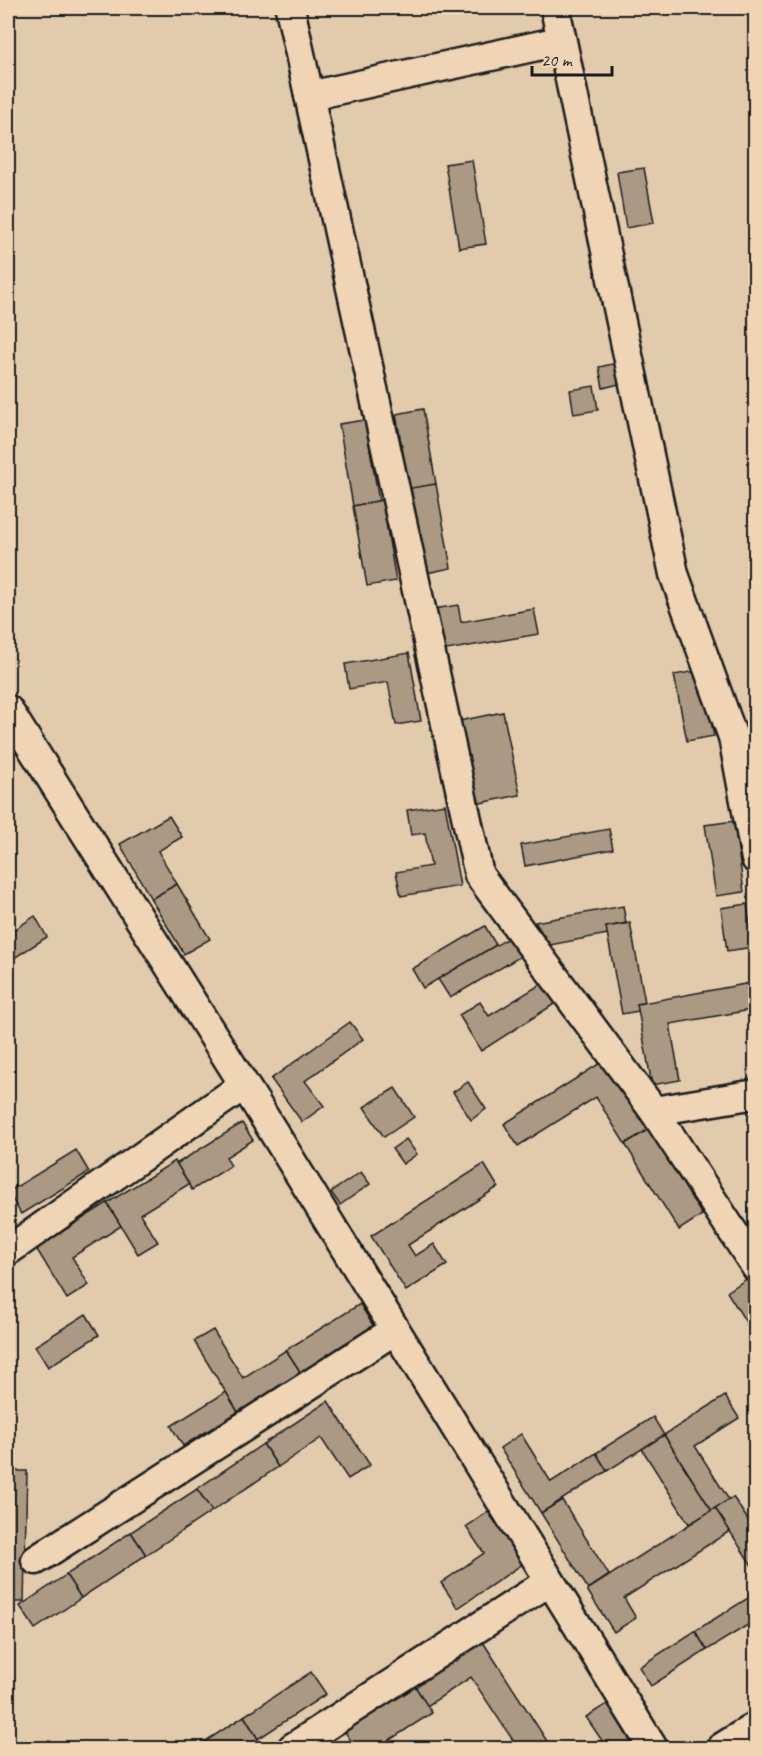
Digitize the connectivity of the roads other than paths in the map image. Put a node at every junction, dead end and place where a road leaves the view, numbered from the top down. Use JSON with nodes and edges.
{"nodes":[{"id":1,"x":290,"y":8,"type":"edge"},
{"id":2,"x":555,"y":8,"type":"edge"},
{"id":3,"x":560,"y":41,"type":"junction"},
{"id":4,"x":309,"y":96,"type":"junction"},
{"id":5,"x":8,"y":710,"type":"edge"},
{"id":6,"x":756,"y":859,"type":"edge"},
{"id":7,"x":244,"y":1085,"type":"junction"},
{"id":8,"x":756,"y":1094,"type":"edge"},
{"id":9,"x":654,"y":1111,"type":"junction"},
{"id":10,"x":9,"y":1250,"type":"dead end"},
{"id":11,"x":756,"y":1267,"type":"edge"},
{"id":12,"x":395,"y":1330,"type":"junction"},
{"id":13,"x":36,"y":1560,"type":"dead end"},
{"id":14,"x":550,"y":1581,"type":"junction"},
{"id":15,"x":756,"y":1726,"type":"edge"},
{"id":16,"x":292,"y":1749,"type":"edge"},
{"id":17,"x":653,"y":1749,"type":"edge"},
{"id":18,"x":721,"y":1749,"type":"edge"}],
"edges":[{"from":1,"to":4,"type":"street"},
{"from":2,"to":3,"type":"street"},
{"from":3,"to":4,"type":"street"},
{"from":3,"to":6,"type":"street"},
{"from":4,"to":9,"type":"street"},
{"from":5,"to":7,"type":"street"},
{"from":7,"to":10,"type":"street"},
{"from":7,"to":12,"type":"street"},
{"from":8,"to":9,"type":"street"},
{"from":9,"to":11,"type":"street"},
{"from":12,"to":13,"type":"street"},
{"from":12,"to":14,"type":"street"},
{"from":14,"to":16,"type":"street"},
{"from":14,"to":17,"type":"street"},
{"from":15,"to":18,"type":"street"}]}
